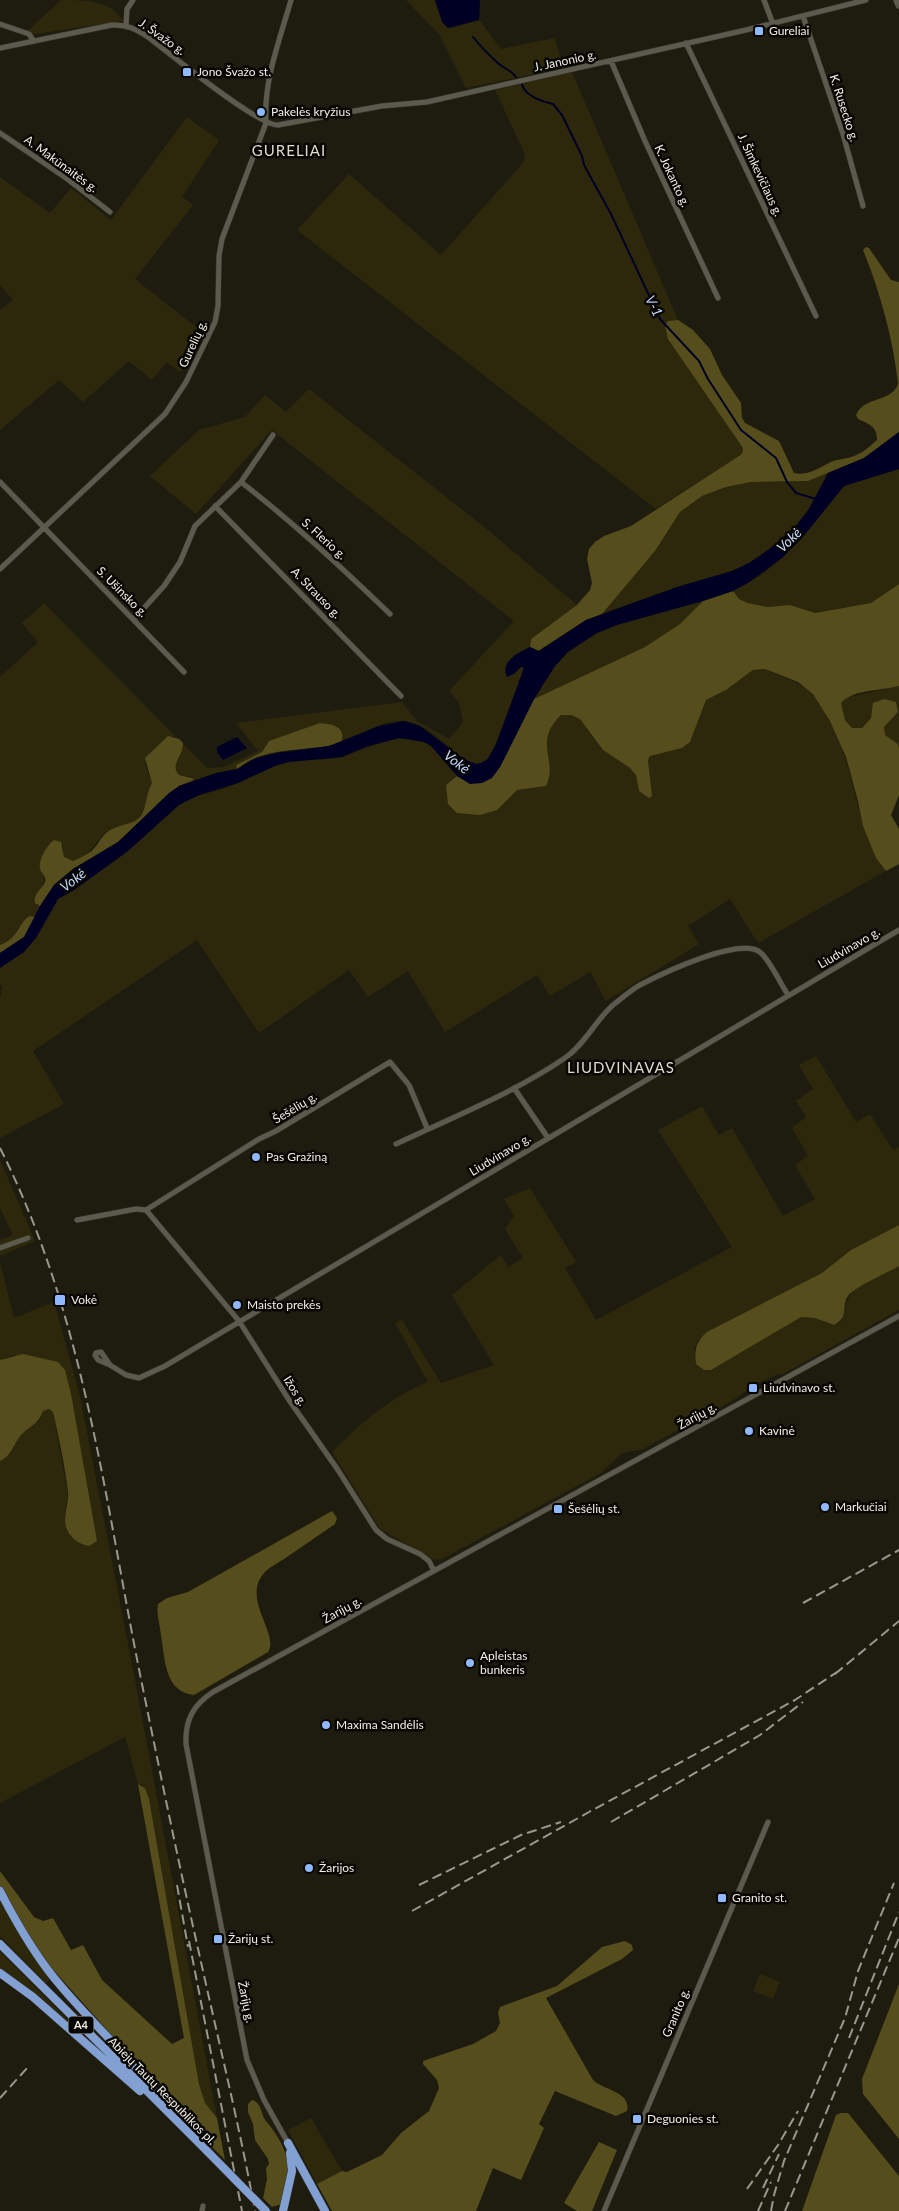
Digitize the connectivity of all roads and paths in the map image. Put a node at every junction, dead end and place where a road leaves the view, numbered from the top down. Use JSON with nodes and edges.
{"nodes":[{"id":1,"x":133,"y":0,"type":"edge"},
{"id":2,"x":291,"y":0,"type":"edge"},
{"id":3,"x":764,"y":0,"type":"edge"},
{"id":4,"x":866,"y":0,"type":"edge"},
{"id":5,"x":897,"y":0,"type":"edge"},
{"id":6,"x":899,"y":5,"type":"edge"},
{"id":7,"x":803,"y":16,"type":"junction"},
{"id":8,"x":0,"y":24,"type":"edge"},
{"id":9,"x":773,"y":24,"type":"junction"},
{"id":10,"x":126,"y":25,"type":"junction"},
{"id":11,"x":33,"y":40,"type":"junction"},
{"id":12,"x":686,"y":44,"type":"junction"},
{"id":13,"x":0,"y":48,"type":"edge"},
{"id":14,"x":611,"y":60,"type":"junction"},
{"id":15,"x":266,"y":123,"type":"junction"},
{"id":16,"x":0,"y":133,"type":"edge"},
{"id":17,"x":863,"y":206,"type":"dead end"},
{"id":18,"x":110,"y":212,"type":"dead end"},
{"id":19,"x":718,"y":298,"type":"dead end"},
{"id":20,"x":816,"y":316,"type":"dead end"},
{"id":21,"x":273,"y":435,"type":"dead end"},
{"id":22,"x":0,"y":482,"type":"edge"},
{"id":23,"x":241,"y":482,"type":"junction"},
{"id":24,"x":215,"y":506,"type":"junction"},
{"id":25,"x":44,"y":528,"type":"junction"},
{"id":26,"x":0,"y":569,"type":"edge"},
{"id":27,"x":390,"y":614,"type":"dead end"},
{"id":28,"x":134,"y":619,"type":"junction"},
{"id":29,"x":184,"y":672,"type":"dead end"},
{"id":30,"x":401,"y":696,"type":"dead end"},
{"id":31,"x":899,"y":930,"type":"edge"},
{"id":32,"x":788,"y":995,"type":"junction"},
{"id":33,"x":514,"y":1088,"type":"junction"},
{"id":34,"x":427,"y":1128,"type":"junction"},
{"id":35,"x":548,"y":1138,"type":"junction"},
{"id":36,"x":396,"y":1144,"type":"dead end"},
{"id":37,"x":146,"y":1210,"type":"junction"},
{"id":38,"x":77,"y":1220,"type":"dead end"},
{"id":39,"x":28,"y":1238,"type":"dead end"},
{"id":40,"x":0,"y":1248,"type":"edge"},
{"id":41,"x":899,"y":1316,"type":"edge"},
{"id":42,"x":239,"y":1321,"type":"junction"},
{"id":43,"x":110,"y":1365,"type":"dead end"},
{"id":44,"x":434,"y":1571,"type":"junction"},
{"id":45,"x":768,"y":1822,"type":"dead end"},
{"id":46,"x":0,"y":1891,"type":"edge"},
{"id":47,"x":0,"y":1944,"type":"edge"},
{"id":48,"x":0,"y":1973,"type":"edge"},
{"id":49,"x":162,"y":2107,"type":"junction"},
{"id":50,"x":173,"y":2117,"type":"junction"},
{"id":51,"x":288,"y":2143,"type":"junction"},
{"id":52,"x":307,"y":2180,"type":"junction"},
{"id":53,"x":291,"y":2183,"type":"junction"},
{"id":54,"x":266,"y":2211,"type":"edge"},
{"id":55,"x":283,"y":2211,"type":"edge"},
{"id":56,"x":325,"y":2211,"type":"edge"},
{"id":57,"x":604,"y":2211,"type":"edge"}],
"edges":[{"from":1,"to":10,"type":"street"},
{"from":2,"to":15,"type":"street","name":"Gurelių g."},
{"from":3,"to":9,"type":"street"},
{"from":4,"to":7,"type":"street","name":"J. Janonio g."},
{"from":5,"to":6,"type":"main road"},
{"from":7,"to":9,"type":"street","name":"J. Janonio g."},
{"from":7,"to":17,"type":"street","name":"K. Rusecko g."},
{"from":8,"to":11,"type":"street"},
{"from":9,"to":12,"type":"street","name":"J. Janonio g."},
{"from":10,"to":11,"type":"street","name":"J. Švažo g."},
{"from":10,"to":15,"type":"street","name":"J. Švažo g."},
{"from":11,"to":13,"type":"street","name":"J. Švažo g."},
{"from":12,"to":14,"type":"street","name":"J. Janonio g."},
{"from":12,"to":20,"type":"street","name":"J. Šimkevičiaus g."},
{"from":14,"to":15,"type":"street","name":"J. Janonio g."},
{"from":14,"to":19,"type":"street","name":"K. Jokanto g."},
{"from":15,"to":25,"type":"street","name":"Gurelių g."},
{"from":16,"to":18,"type":"street","name":"A. Makūnaitės g."},
{"from":21,"to":23,"type":"street"},
{"from":22,"to":25,"type":"street","name":"S. Ušinsko g."},
{"from":23,"to":24,"type":"street"},
{"from":23,"to":27,"type":"street","name":"S. Flerio g."},
{"from":24,"to":28,"type":"street"},
{"from":24,"to":30,"type":"street","name":"A. Strauso g."},
{"from":25,"to":26,"type":"street","name":"Gurelių g."},
{"from":25,"to":28,"type":"street","name":"S. Ušinsko g."},
{"from":28,"to":29,"type":"street","name":"S. Ušinsko g."},
{"from":31,"to":32,"type":"street","name":"Liudvinavo g."},
{"from":32,"to":33,"type":"street"},
{"from":32,"to":35,"type":"street","name":"Liudvinavo g."},
{"from":33,"to":34,"type":"street"},
{"from":33,"to":35,"type":"street"},
{"from":34,"to":36,"type":"street"},
{"from":34,"to":37,"type":"street","name":"Šešėlių g."},
{"from":35,"to":42,"type":"street","name":"Liudvinavo g."},
{"from":37,"to":38,"type":"street"},
{"from":37,"to":42,"type":"street","name":"Ižos g."},
{"from":39,"to":40,"type":"street"},
{"from":41,"to":44,"type":"street","name":"Žarijų g."},
{"from":42,"to":43,"type":"street","name":"Liudvinavo g."},
{"from":42,"to":44,"type":"street","name":"Ižos g."},
{"from":44,"to":51,"type":"street","name":"Žarijų g."},
{"from":45,"to":57,"type":"street","name":"Granito g."},
{"from":46,"to":50,"type":"highway"},
{"from":47,"to":49,"type":"highway","name":"Abiejų Tautų Respublikos pl.","number":"A4"},
{"from":48,"to":49,"type":"highway"},
{"from":49,"to":50,"type":"highway","name":"Abiejų Tautų Respublikos pl.","number":"A4"},
{"from":50,"to":54,"type":"highway","name":"Abiejų Tautų Respublikos pl.","number":"A4","bridge":true},
{"from":51,"to":52,"type":"highway"},
{"from":51,"to":53,"type":"highway"},
{"from":52,"to":53,"type":"highway"},
{"from":52,"to":56,"type":"highway"},
{"from":53,"to":55,"type":"highway"}]}
